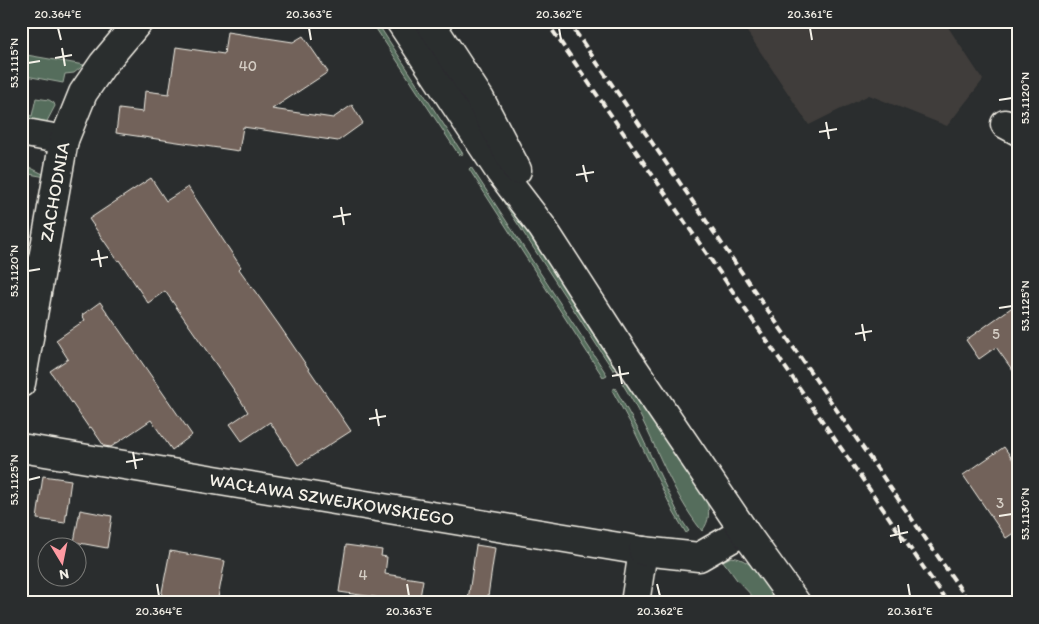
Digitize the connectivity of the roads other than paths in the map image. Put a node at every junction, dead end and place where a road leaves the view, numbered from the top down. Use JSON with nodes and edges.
{"nodes":[{"id":1,"x":139,"y":21,"type":"edge"},
{"id":2,"x":400,"y":21,"type":"edge"},
{"id":3,"x":429,"y":21,"type":"edge"},
{"id":4,"x":21,"y":132,"type":"edge"},
{"id":5,"x":64,"y":140,"type":"junction"},
{"id":6,"x":542,"y":226,"type":"junction"},
{"id":7,"x":21,"y":383,"type":"edge"},
{"id":8,"x":21,"y":448,"type":"edge"},
{"id":9,"x":744,"y":531,"type":"junction"},
{"id":10,"x":642,"y":550,"type":"junction"},
{"id":11,"x":635,"y":603,"type":"edge"},
{"id":12,"x":796,"y":603,"type":"edge"}],
"edges":[{"from":1,"to":5,"type":"street","name":"ZACHODNIA"},
{"from":2,"to":6,"type":"street"},
{"from":3,"to":6,"type":"street"},
{"from":4,"to":5,"type":"street"},
{"from":5,"to":7,"type":"street","name":"ZACHODNIA"},
{"from":6,"to":9,"type":"street"},
{"from":8,"to":10,"type":"street","name":"WACŁAWA SZWEJKOWSKIEGO"},
{"from":9,"to":10,"type":"street","name":"WACŁAWA SZWEJKOWSKIEGO"},
{"from":9,"to":12,"type":"street"},
{"from":10,"to":11,"type":"street"}]}
